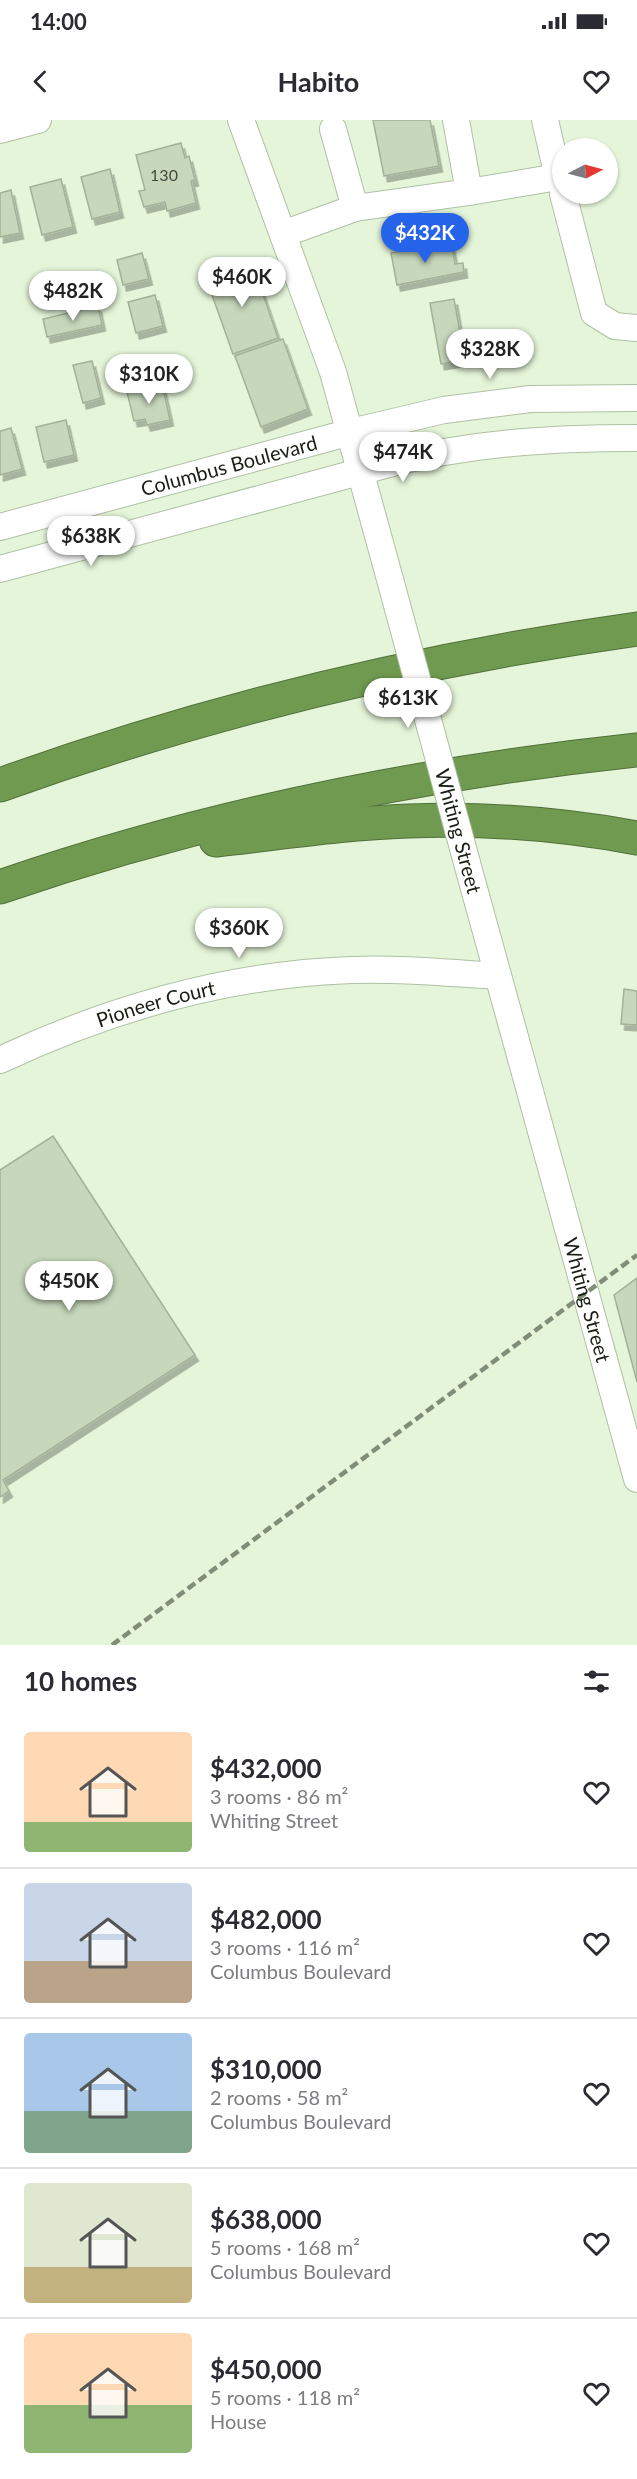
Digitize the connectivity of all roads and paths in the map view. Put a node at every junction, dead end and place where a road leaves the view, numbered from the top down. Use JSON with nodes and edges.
{"nodes":[{"id":1,"x":38,"y":120,"type":"edge"},
{"id":2,"x":241,"y":120,"type":"edge"},
{"id":3,"x":456,"y":120,"type":"edge"},
{"id":4,"x":545,"y":120,"type":"edge"},
{"id":5,"x":333,"y":129,"type":"dead end"},
{"id":6,"x":0,"y":130,"type":"edge"},
{"id":7,"x":552,"y":150,"type":"edge"},
{"id":8,"x":552,"y":188,"type":"edge"},
{"id":9,"x":470,"y":192,"type":"junction"},
{"id":10,"x":565,"y":204,"type":"edge"},
{"id":11,"x":355,"y":208,"type":"junction"},
{"id":12,"x":283,"y":234,"type":"junction"},
{"id":13,"x":637,"y":328,"type":"edge"},
{"id":14,"x":637,"y":398,"type":"edge"},
{"id":15,"x":351,"y":432,"type":"junction"},
{"id":16,"x":637,"y":438,"type":"edge"},
{"id":17,"x":361,"y":471,"type":"junction"},
{"id":18,"x":0,"y":527,"type":"edge"},
{"id":19,"x":0,"y":569,"type":"edge"},
{"id":20,"x":637,"y":629,"type":"edge"},
{"id":21,"x":637,"y":750,"type":"edge"},
{"id":22,"x":0,"y":785,"type":"edge"},
{"id":23,"x":637,"y":838,"type":"edge"},
{"id":24,"x":146,"y":842,"type":"junction"},
{"id":25,"x":0,"y":887,"type":"edge"},
{"id":26,"x":498,"y":976,"type":"junction"},
{"id":27,"x":0,"y":1060,"type":"edge"},
{"id":28,"x":635,"y":1464,"type":"edge"}],
"edges":[{"from":1,"to":6,"type":"street"},
{"from":2,"to":12,"type":"street","name":"Whiting Street"},
{"from":3,"to":9,"type":"street"},
{"from":4,"to":7,"type":"street"},
{"from":5,"to":11,"type":"street"},
{"from":8,"to":9,"type":"street"},
{"from":9,"to":11,"type":"street"},
{"from":10,"to":13,"type":"street"},
{"from":11,"to":12,"type":"street"},
{"from":12,"to":15,"type":"street","name":"Whiting Street"},
{"from":14,"to":15,"type":"street","name":"Columbus Boulevard"},
{"from":15,"to":17,"type":"street","name":"Whiting Street"},
{"from":15,"to":18,"type":"street","name":"Columbus Boulevard"},
{"from":16,"to":17,"type":"street","name":"Columbus Boulevard"},
{"from":17,"to":19,"type":"street","name":"Columbus Boulevard"},
{"from":17,"to":26,"type":"street","name":"Whiting Street","bridge":true},
{"from":20,"to":22,"type":"highway"},
{"from":21,"to":24,"type":"highway"},
{"from":23,"to":24,"type":"highway"},
{"from":24,"to":25,"type":"highway"},
{"from":26,"to":27,"type":"street","name":"Pioneer Court"},
{"from":26,"to":28,"type":"street","name":"Whiting Street"}]}
